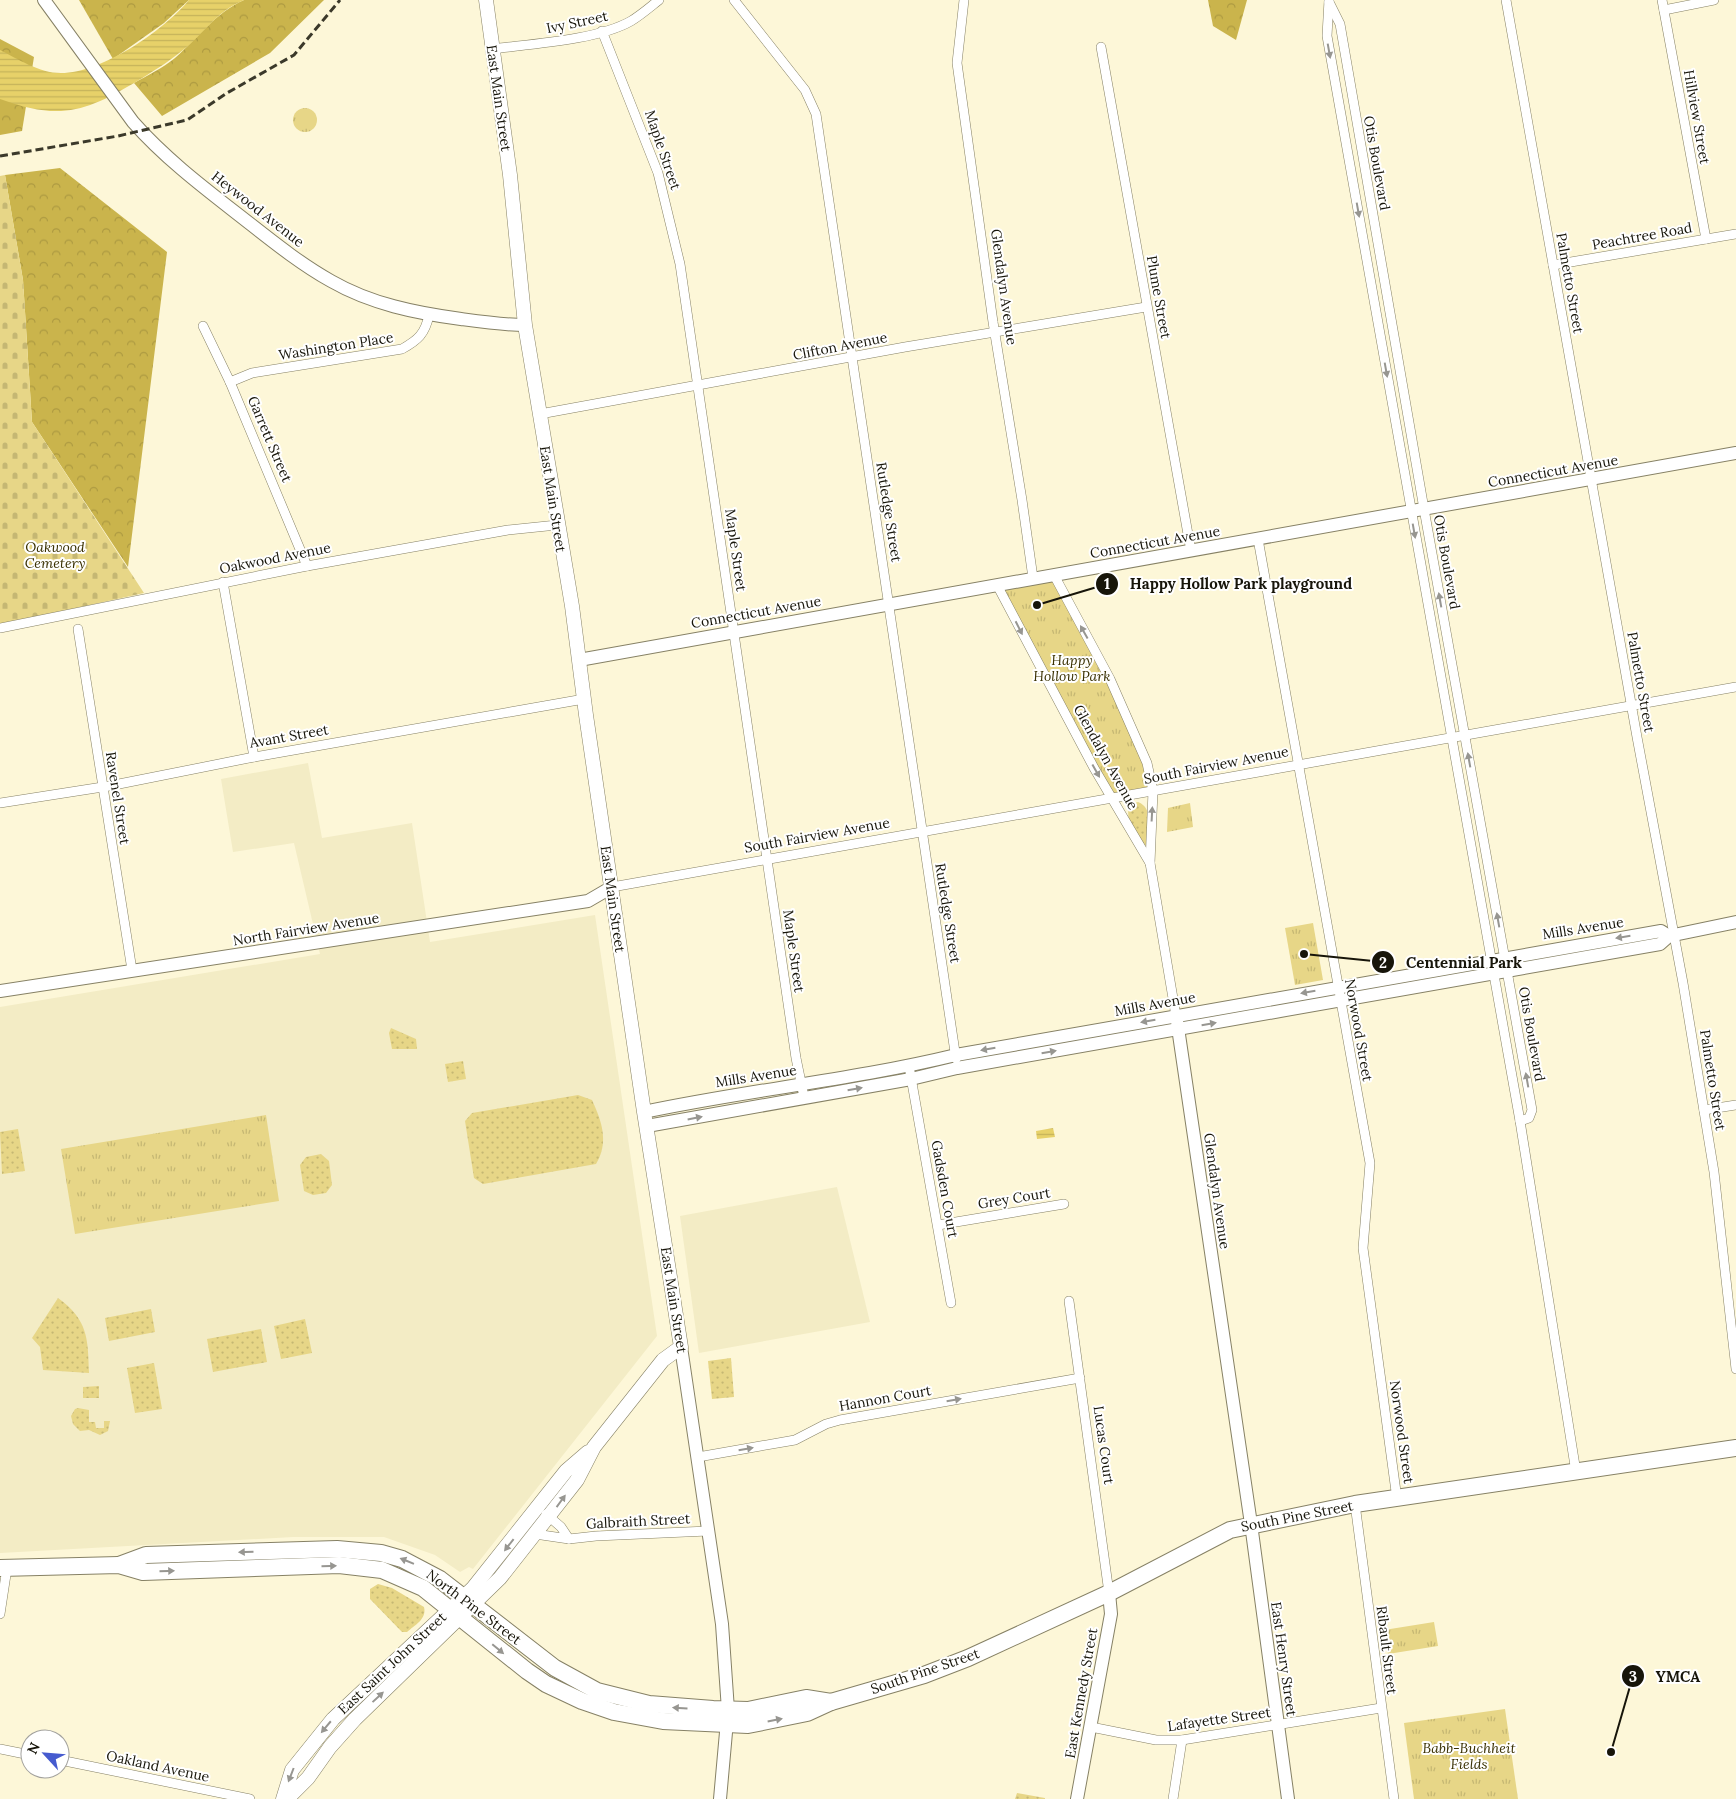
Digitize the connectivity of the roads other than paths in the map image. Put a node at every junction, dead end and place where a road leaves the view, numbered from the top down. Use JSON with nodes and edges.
{"nodes":[{"id":1,"x":44,"y":0,"type":"edge"},
{"id":2,"x":486,"y":0,"type":"edge"},
{"id":3,"x":658,"y":0,"type":"edge"},
{"id":4,"x":734,"y":0,"type":"edge"},
{"id":5,"x":964,"y":0,"type":"edge"},
{"id":6,"x":1506,"y":0,"type":"edge"},
{"id":7,"x":1662,"y":0,"type":"edge"},
{"id":8,"x":1714,"y":0,"type":"edge"},
{"id":9,"x":1329,"y":1,"type":"edge"},
{"id":10,"x":1664,"y":10,"type":"junction"},
{"id":11,"x":602,"y":31,"type":"junction"},
{"id":12,"x":1101,"y":47,"type":"dead end"},
{"id":13,"x":492,"y":49,"type":"junction"},
{"id":14,"x":1736,"y":234,"type":"edge"},
{"id":15,"x":1706,"y":239,"type":"junction"},
{"id":16,"x":1553,"y":265,"type":"junction"},
{"id":17,"x":1146,"y":307,"type":"junction"},
{"id":18,"x":428,"y":315,"type":"junction"},
{"id":19,"x":525,"y":325,"type":"junction"},
{"id":20,"x":202,"y":326,"type":"dead end"},
{"id":21,"x":995,"y":332,"type":"junction"},
{"id":22,"x":852,"y":358,"type":"junction"},
{"id":23,"x":230,"y":382,"type":"junction"},
{"id":24,"x":698,"y":385,"type":"junction"},
{"id":25,"x":540,"y":414,"type":"junction"},
{"id":26,"x":1736,"y":453,"type":"edge"},
{"id":27,"x":1592,"y":479,"type":"junction"},
{"id":28,"x":1424,"y":509,"type":"junction"},
{"id":29,"x":1410,"y":512,"type":"junction"},
{"id":30,"x":558,"y":525,"type":"junction"},
{"id":31,"x":1258,"y":539,"type":"junction"},
{"id":32,"x":1191,"y":551,"type":"junction"},
{"id":33,"x":307,"y":566,"type":"junction"},
{"id":34,"x":1054,"y":575,"type":"junction"},
{"id":35,"x":1033,"y":578,"type":"junction"},
{"id":36,"x":223,"y":582,"type":"junction"},
{"id":37,"x":997,"y":585,"type":"junction"},
{"id":38,"x":889,"y":604,"type":"junction"},
{"id":39,"x":0,"y":628,"type":"edge"},
{"id":40,"x":78,"y":629,"type":"dead end"},
{"id":41,"x":733,"y":632,"type":"junction"},
{"id":42,"x":579,"y":660,"type":"junction"},
{"id":43,"x":1736,"y":687,"type":"edge"},
{"id":44,"x":584,"y":699,"type":"junction"},
{"id":45,"x":1631,"y":704,"type":"junction"},
{"id":46,"x":1464,"y":734,"type":"junction"},
{"id":47,"x":1452,"y":737,"type":"junction"},
{"id":48,"x":254,"y":756,"type":"junction"},
{"id":49,"x":1298,"y":764,"type":"junction"},
{"id":50,"x":102,"y":787,"type":"junction"},
{"id":51,"x":1153,"y":791,"type":"junction"},
{"id":52,"x":1112,"y":798,"type":"junction"},
{"id":53,"x":0,"y":803,"type":"edge"},
{"id":54,"x":922,"y":831,"type":"junction"},
{"id":55,"x":767,"y":858,"type":"junction"},
{"id":56,"x":1150,"y":863,"type":"junction"},
{"id":57,"x":612,"y":887,"type":"junction"},
{"id":58,"x":1736,"y":922,"type":"edge"},
{"id":59,"x":1672,"y":936,"type":"junction"},
{"id":60,"x":1504,"y":957,"type":"junction"},
{"id":61,"x":1491,"y":960,"type":"junction"},
{"id":62,"x":132,"y":970,"type":"junction"},
{"id":63,"x":1507,"y":970,"type":"junction"},
{"id":64,"x":1494,"y":973,"type":"junction"},
{"id":65,"x":1338,"y":987,"type":"junction"},
{"id":66,"x":0,"y":991,"type":"edge"},
{"id":67,"x":1340,"y":1000,"type":"junction"},
{"id":68,"x":1176,"y":1016,"type":"junction"},
{"id":69,"x":1178,"y":1029,"type":"junction"},
{"id":70,"x":956,"y":1055,"type":"junction"},
{"id":71,"x":909,"y":1066,"type":"junction"},
{"id":72,"x":958,"y":1068,"type":"junction"},
{"id":73,"x":911,"y":1080,"type":"junction"},
{"id":74,"x":801,"y":1084,"type":"junction"},
{"id":75,"x":804,"y":1097,"type":"junction"},
{"id":76,"x":1736,"y":1105,"type":"edge"},
{"id":77,"x":1704,"y":1110,"type":"junction"},
{"id":78,"x":644,"y":1112,"type":"junction"},
{"id":79,"x":1520,"y":1121,"type":"junction"},
{"id":80,"x":647,"y":1126,"type":"junction"},
{"id":81,"x":1064,"y":1204,"type":"dead end"},
{"id":82,"x":938,"y":1225,"type":"junction"},
{"id":83,"x":1069,"y":1301,"type":"dead end"},
{"id":84,"x":951,"y":1303,"type":"dead end"},
{"id":85,"x":681,"y":1347,"type":"junction"},
{"id":86,"x":1736,"y":1370,"type":"edge"},
{"id":87,"x":1080,"y":1378,"type":"junction"},
{"id":88,"x":594,"y":1447,"type":"junction"},
{"id":89,"x":1736,"y":1448,"type":"edge"},
{"id":90,"x":698,"y":1457,"type":"junction"},
{"id":91,"x":1576,"y":1472,"type":"junction"},
{"id":92,"x":1397,"y":1500,"type":"junction"},
{"id":93,"x":1355,"y":1504,"type":"junction"},
{"id":94,"x":539,"y":1507,"type":"junction"},
{"id":95,"x":550,"y":1516,"type":"junction"},
{"id":96,"x":1251,"y":1524,"type":"junction"},
{"id":97,"x":708,"y":1531,"type":"junction"},
{"id":98,"x":535,"y":1534,"type":"junction"},
{"id":99,"x":569,"y":1539,"type":"junction"},
{"id":100,"x":119,"y":1565,"type":"junction"},
{"id":101,"x":3,"y":1568,"type":"edge"},
{"id":102,"x":1109,"y":1592,"type":"junction"},
{"id":103,"x":468,"y":1601,"type":"junction"},
{"id":104,"x":455,"y":1613,"type":"junction"},
{"id":105,"x":0,"y":1614,"type":"edge"},
{"id":106,"x":1381,"y":1708,"type":"junction"},
{"id":107,"x":728,"y":1718,"type":"junction"},
{"id":108,"x":1278,"y":1725,"type":"junction"},
{"id":109,"x":1091,"y":1727,"type":"junction"},
{"id":110,"x":1182,"y":1740,"type":"junction"},
{"id":111,"x":0,"y":1749,"type":"edge"},
{"id":112,"x":20,"y":1752,"type":"edge"},
{"id":113,"x":70,"y":1762,"type":"edge"},
{"id":114,"x":250,"y":1799,"type":"edge"},
{"id":115,"x":283,"y":1799,"type":"edge"},
{"id":116,"x":288,"y":1799,"type":"edge"},
{"id":117,"x":720,"y":1799,"type":"edge"},
{"id":118,"x":1077,"y":1799,"type":"edge"},
{"id":119,"x":1174,"y":1799,"type":"edge"},
{"id":120,"x":1288,"y":1799,"type":"edge"},
{"id":121,"x":1394,"y":1799,"type":"edge"}],
"edges":[{"from":1,"to":18,"type":"street","name":"Heywood Avenue"},
{"from":2,"to":13,"type":"main road","name":"East Main Street"},
{"from":3,"to":11,"type":"street","name":"Ivy Street"},
{"from":4,"to":22,"type":"street","name":"Rutledge Street"},
{"from":5,"to":21,"type":"street","name":"Glendalyn Avenue"},
{"from":6,"to":16,"type":"street","name":"Palmetto Street"},
{"from":7,"to":10,"type":"street","name":"Hillview Street"},
{"from":8,"to":10,"type":"street"},
{"from":9,"to":28,"type":"street","name":"Otis Boulevard"},
{"from":9,"to":29,"type":"street","name":"Otis Boulevard","one_way":true},
{"from":10,"to":15,"type":"street","name":"Hillview Street"},
{"from":11,"to":13,"type":"street","name":"Ivy Street"},
{"from":11,"to":24,"type":"street","name":"Maple Street"},
{"from":12,"to":17,"type":"street","name":"Plume Street"},
{"from":13,"to":19,"type":"main road","name":"East Main Street"},
{"from":14,"to":15,"type":"street","name":"Peachtree Road"},
{"from":15,"to":16,"type":"street","name":"Peachtree Road"},
{"from":16,"to":27,"type":"street","name":"Palmetto Street"},
{"from":17,"to":21,"type":"street","name":"Clifton Avenue"},
{"from":17,"to":32,"type":"street","name":"Plume Street"},
{"from":18,"to":19,"type":"street","name":"Heywood Avenue"},
{"from":18,"to":23,"type":"street","name":"Washington Place"},
{"from":19,"to":25,"type":"main road","name":"East Main Street"},
{"from":20,"to":23,"type":"street","name":"Garrett Street"},
{"from":21,"to":22,"type":"street","name":"Clifton Avenue"},
{"from":21,"to":35,"type":"street","name":"Glendalyn Avenue"},
{"from":22,"to":24,"type":"street","name":"Clifton Avenue"},
{"from":22,"to":38,"type":"street","name":"Rutledge Street"},
{"from":23,"to":33,"type":"street","name":"Garrett Street"},
{"from":24,"to":25,"type":"street","name":"Clifton Avenue"},
{"from":24,"to":41,"type":"street","name":"Maple Street"},
{"from":25,"to":30,"type":"main road","name":"East Main Street"},
{"from":26,"to":27,"type":"street","name":"Connecticut Avenue"},
{"from":27,"to":28,"type":"street","name":"Connecticut Avenue"},
{"from":27,"to":45,"type":"street","name":"Palmetto Street"},
{"from":28,"to":29,"type":"street","name":"Connecticut Avenue"},
{"from":46,"to":28,"type":"street","name":"Otis Boulevard","one_way":true},
{"from":29,"to":31,"type":"street","name":"Connecticut Avenue"},
{"from":29,"to":47,"type":"street","name":"Otis Boulevard","one_way":true},
{"from":30,"to":33,"type":"street","name":"Oakwood Avenue"},
{"from":30,"to":42,"type":"main road","name":"East Main Street"},
{"from":31,"to":32,"type":"street","name":"Connecticut Avenue"},
{"from":31,"to":49,"type":"street","name":"Norwood Street"},
{"from":32,"to":34,"type":"street","name":"Connecticut Avenue"},
{"from":33,"to":36,"type":"street","name":"Oakwood Avenue"},
{"from":34,"to":35,"type":"street","name":"Connecticut Avenue"},
{"from":51,"to":34,"type":"street","name":"Glendalyn Avenue","one_way":true},
{"from":35,"to":37,"type":"street","name":"Connecticut Avenue"},
{"from":36,"to":39,"type":"street","name":"Oakwood Avenue"},
{"from":36,"to":48,"type":"street"},
{"from":37,"to":38,"type":"street","name":"Connecticut Avenue"},
{"from":37,"to":52,"type":"street","name":"Glendalyn Avenue","one_way":true},
{"from":38,"to":41,"type":"street","name":"Connecticut Avenue"},
{"from":38,"to":54,"type":"street","name":"Rutledge Street"},
{"from":40,"to":50,"type":"street","name":"Ravenel Street"},
{"from":41,"to":42,"type":"street","name":"Connecticut Avenue"},
{"from":41,"to":55,"type":"street","name":"Maple Street"},
{"from":42,"to":44,"type":"main road","name":"East Main Street"},
{"from":43,"to":45,"type":"street","name":"South Fairview Avenue"},
{"from":44,"to":48,"type":"street","name":"Avant Street"},
{"from":44,"to":57,"type":"main road","name":"East Main Street"},
{"from":45,"to":46,"type":"street","name":"South Fairview Avenue"},
{"from":45,"to":59,"type":"street","name":"Palmetto Street"},
{"from":46,"to":47,"type":"street","name":"South Fairview Avenue"},
{"from":60,"to":46,"type":"street","name":"Otis Boulevard","one_way":true},
{"from":47,"to":49,"type":"street","name":"South Fairview Avenue"},
{"from":47,"to":61,"type":"street","name":"Otis Boulevard"},
{"from":48,"to":50,"type":"street","name":"Avant Street"},
{"from":49,"to":51,"type":"street","name":"South Fairview Avenue"},
{"from":49,"to":65,"type":"street","name":"Norwood Street"},
{"from":50,"to":53,"type":"street","name":"Avant Street"},
{"from":50,"to":62,"type":"street","name":"Ravenel Street"},
{"from":51,"to":52,"type":"street","name":"South Fairview Avenue"},
{"from":56,"to":51,"type":"street","name":"Glendalyn Avenue","one_way":true},
{"from":52,"to":54,"type":"street","name":"South Fairview Avenue"},
{"from":52,"to":56,"type":"street","name":"Glendalyn Avenue"},
{"from":54,"to":55,"type":"street","name":"South Fairview Avenue"},
{"from":54,"to":70,"type":"street","name":"Rutledge Street"},
{"from":55,"to":57,"type":"street","name":"South Fairview Avenue"},
{"from":55,"to":74,"type":"street","name":"Maple Street"},
{"from":56,"to":68,"type":"street","name":"Glendalyn Avenue"},
{"from":57,"to":62,"type":"street","name":"North Fairview Avenue"},
{"from":57,"to":78,"type":"main road","name":"East Main Street"},
{"from":58,"to":59,"type":"street","name":"Mills Avenue"},
{"from":59,"to":60,"type":"street","name":"Mills Avenue","one_way":true},
{"from":59,"to":63,"type":"street","name":"Mills Avenue"},
{"from":59,"to":77,"type":"street","name":"Palmetto Street"},
{"from":60,"to":61,"type":"street","name":"Mills Avenue"},
{"from":60,"to":63,"type":"street","name":"Otis Boulevard"},
{"from":61,"to":64,"type":"street","name":"Otis Boulevard"},
{"from":61,"to":65,"type":"street","name":"Mills Avenue"},
{"from":62,"to":66,"type":"street","name":"North Fairview Avenue"},
{"from":63,"to":64,"type":"street","name":"Mills Avenue"},
{"from":79,"to":63,"type":"street","name":"Otis Boulevard","one_way":true},
{"from":64,"to":67,"type":"street","name":"Mills Avenue"},
{"from":64,"to":79,"type":"street","name":"Otis Boulevard"},
{"from":65,"to":67,"type":"street","name":"Norwood Street"},
{"from":65,"to":68,"type":"street","name":"Mills Avenue","one_way":true},
{"from":69,"to":67,"type":"street","name":"Mills Avenue","one_way":true},
{"from":67,"to":92,"type":"street","name":"Norwood Street"},
{"from":68,"to":69,"type":"street","name":"Glendalyn Avenue"},
{"from":68,"to":70,"type":"street","name":"Mills Avenue","one_way":true},
{"from":72,"to":69,"type":"street","name":"Mills Avenue","one_way":true},
{"from":69,"to":96,"type":"street","name":"Glendalyn Avenue"},
{"from":70,"to":71,"type":"street","name":"Mills Avenue"},
{"from":70,"to":72,"type":"street","name":"Rutledge Street"},
{"from":71,"to":73,"type":"street","name":"Gadsden Court"},
{"from":71,"to":74,"type":"street","name":"Mills Avenue"},
{"from":72,"to":73,"type":"street","name":"Mills Avenue"},
{"from":75,"to":73,"type":"street","name":"Mills Avenue","one_way":true},
{"from":73,"to":82,"type":"street","name":"Gadsden Court"},
{"from":74,"to":75,"type":"street","name":"Maple Street"},
{"from":74,"to":78,"type":"street","name":"Mills Avenue"},
{"from":80,"to":75,"type":"street","name":"Mills Avenue","one_way":true},
{"from":76,"to":77,"type":"street"},
{"from":77,"to":86,"type":"street","name":"Palmetto Street"},
{"from":78,"to":80,"type":"main road","name":"East Main Street"},
{"from":79,"to":91,"type":"street","name":"Otis Boulevard"},
{"from":80,"to":85,"type":"main road","name":"East Main Street"},
{"from":81,"to":82,"type":"street","name":"Grey Court"},
{"from":82,"to":84,"type":"street","name":"Gadsden Court"},
{"from":83,"to":87,"type":"street","name":"Lucas Court"},
{"from":85,"to":88,"type":"main road","name":"East Saint John Street"},
{"from":85,"to":90,"type":"street","name":"East Main Street"},
{"from":90,"to":87,"type":"street","name":"Hannon Court","one_way":true},
{"from":87,"to":102,"type":"street","name":"Lucas Court"},
{"from":88,"to":94,"type":"main road","name":"East Saint John Street"},
{"from":95,"to":88,"type":"main road","name":"East Saint John Street","one_way":true},
{"from":89,"to":91,"type":"highway","name":"South Pine Street"},
{"from":90,"to":97,"type":"street","name":"East Main Street"},
{"from":91,"to":92,"type":"highway","name":"South Pine Street"},
{"from":92,"to":93,"type":"highway","name":"South Pine Street"},
{"from":93,"to":96,"type":"highway","name":"South Pine Street"},
{"from":93,"to":106,"type":"street","name":"Ribault Street"},
{"from":94,"to":95,"type":"street","name":"Galbraith Street"},
{"from":94,"to":103,"type":"main road","name":"East Saint John Street","one_way":true},
{"from":95,"to":98,"type":"main road","name":"East Saint John Street"},
{"from":95,"to":99,"type":"street","name":"Galbraith Street"},
{"from":96,"to":102,"type":"highway","name":"South Pine Street"},
{"from":96,"to":108,"type":"street","name":"East Henry Street"},
{"from":97,"to":99,"type":"street","name":"Galbraith Street"},
{"from":97,"to":107,"type":"street","name":"East Main Street"},
{"from":98,"to":99,"type":"street","name":"Galbraith Street"},
{"from":98,"to":103,"type":"main road","name":"East Saint John Street"},
{"from":100,"to":101,"type":"highway","name":"North Pine Street"},
{"from":103,"to":100,"type":"highway","name":"North Pine Street","one_way":true},
{"from":100,"to":104,"type":"highway","name":"North Pine Street","one_way":true},
{"from":101,"to":105,"type":"street"},
{"from":102,"to":107,"type":"highway","name":"South Pine Street"},
{"from":102,"to":109,"type":"street","name":"East Kennedy Street"},
{"from":103,"to":104,"type":"main road","name":"East Saint John Street"},
{"from":107,"to":103,"type":"highway","name":"North Pine Street","one_way":true},
{"from":104,"to":107,"type":"highway","name":"North Pine Street","one_way":true},
{"from":104,"to":115,"type":"main road","name":"East Saint John Street","one_way":true},
{"from":116,"to":104,"type":"main road","name":"East Saint John Street","one_way":true},
{"from":106,"to":108,"type":"street","name":"Lafayette Street"},
{"from":106,"to":121,"type":"street","name":"Ribault Street"},
{"from":107,"to":117,"type":"street","name":"East Main Street"},
{"from":108,"to":110,"type":"street","name":"Lafayette Street"},
{"from":108,"to":120,"type":"street","name":"East Henry Street"},
{"from":109,"to":110,"type":"street","name":"Lafayette Street"},
{"from":109,"to":118,"type":"street","name":"East Kennedy Street"},
{"from":110,"to":119,"type":"street"},
{"from":111,"to":112,"type":"street"},
{"from":113,"to":114,"type":"street","name":"Oakland Avenue"}]}
